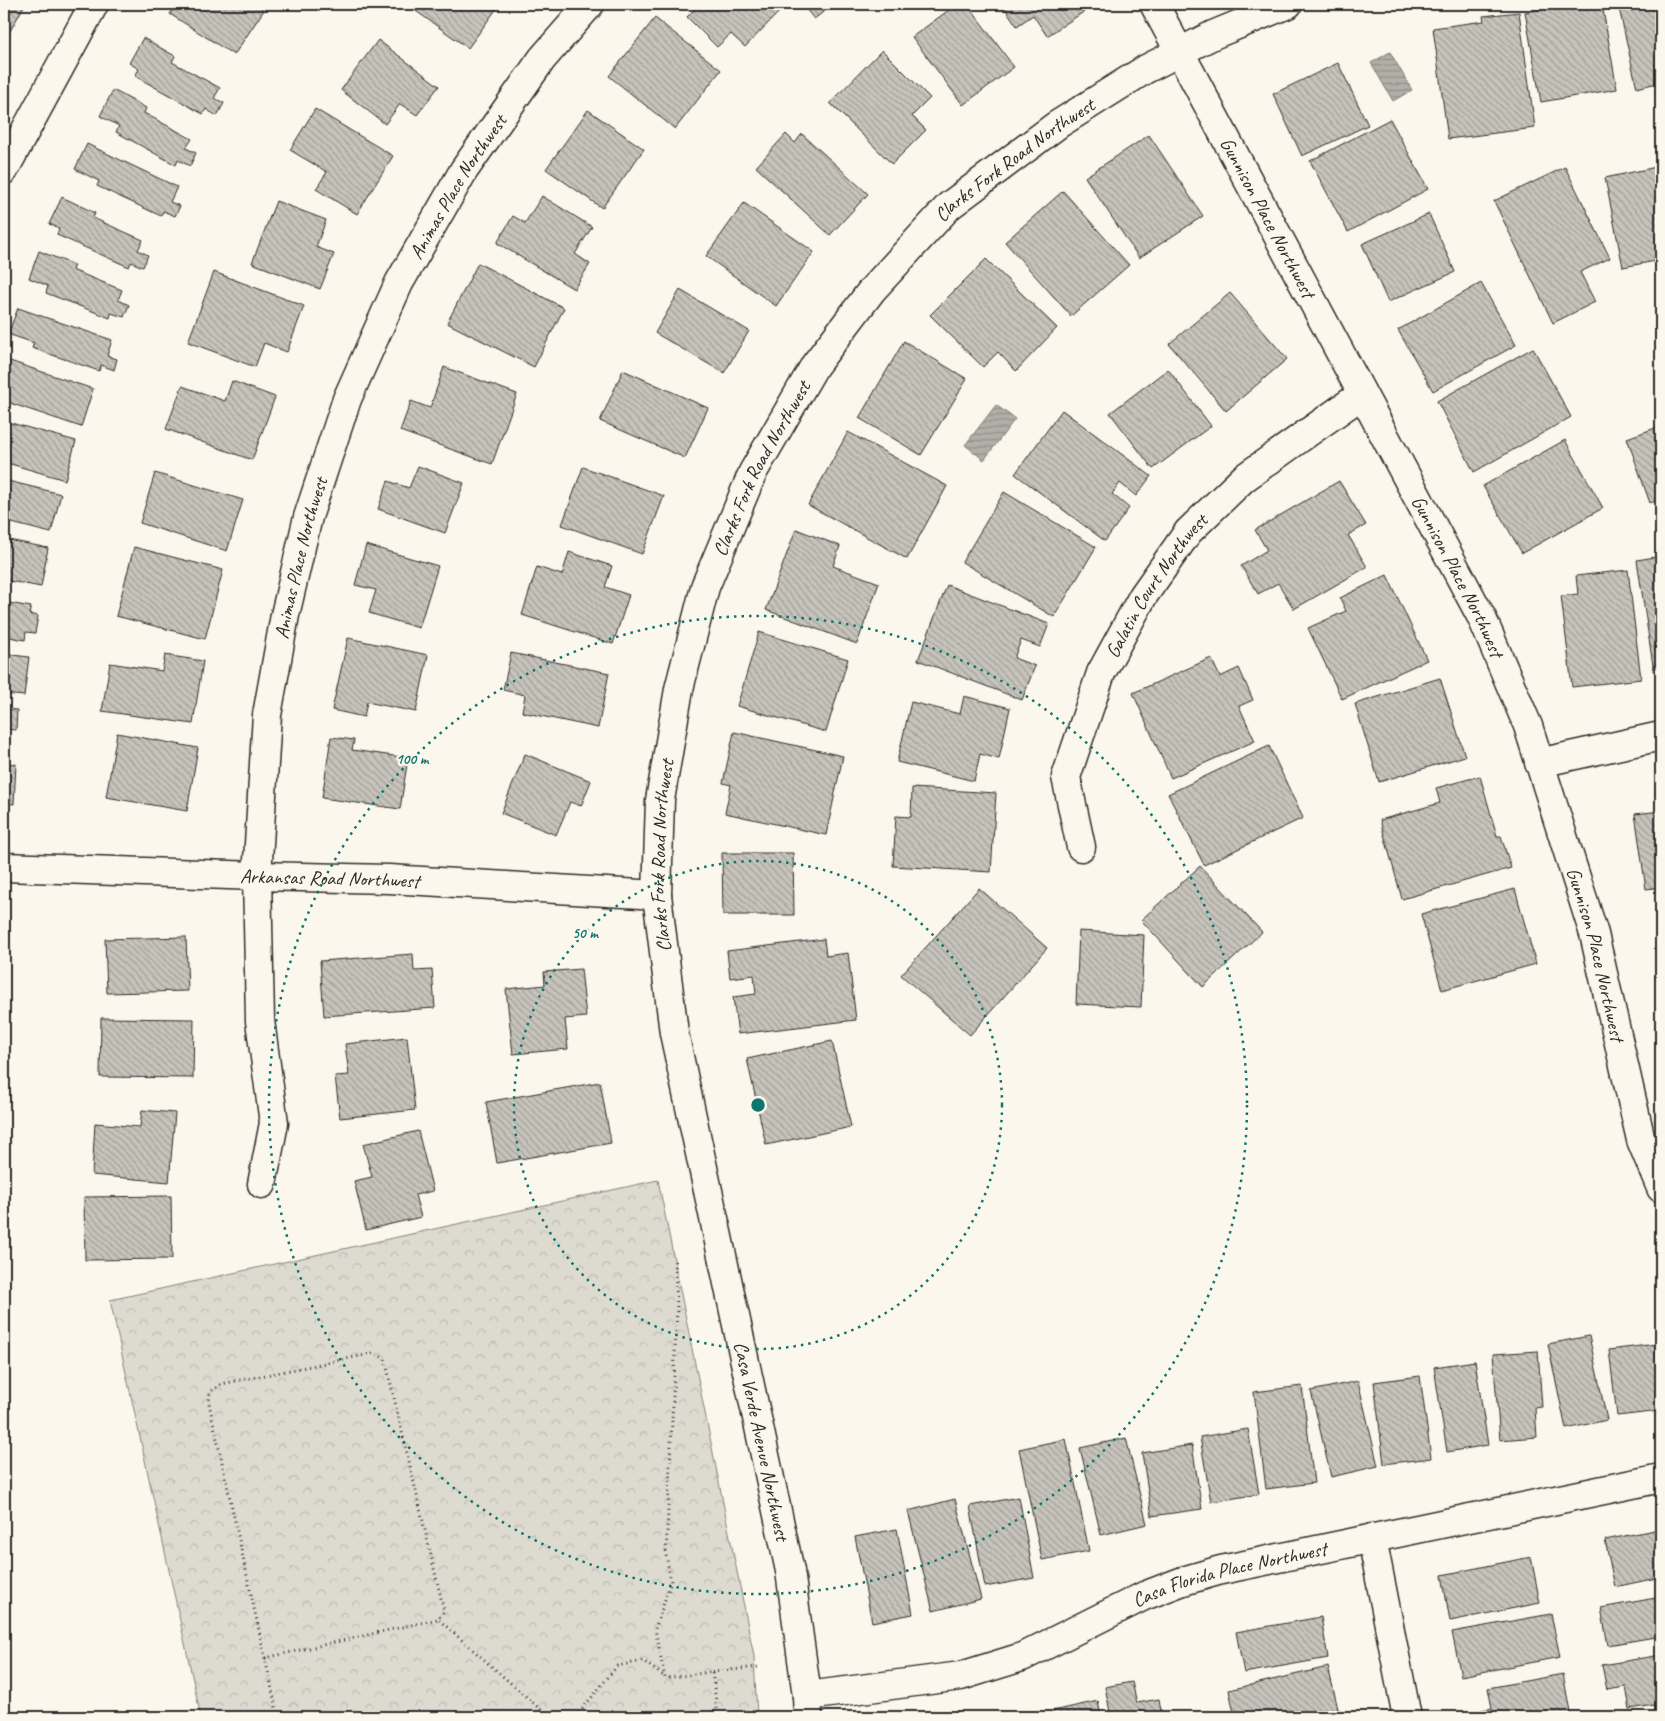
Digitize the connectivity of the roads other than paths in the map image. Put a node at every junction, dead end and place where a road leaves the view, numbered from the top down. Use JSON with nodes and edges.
{"nodes":[{"id":1,"x":94,"y":4,"type":"edge"},
{"id":2,"x":590,"y":4,"type":"edge"},
{"id":3,"x":1154,"y":4,"type":"edge"},
{"id":4,"x":1288,"y":4,"type":"edge"},
{"id":5,"x":1181,"y":51,"type":"junction"},
{"id":6,"x":4,"y":169,"type":"edge"},
{"id":7,"x":1362,"y":395,"type":"junction"},
{"id":8,"x":1661,"y":736,"type":"edge"},
{"id":9,"x":1539,"y":763,"type":"junction"},
{"id":10,"x":1081,"y":847,"type":"dead end"},
{"id":11,"x":4,"y":866,"type":"edge"},
{"id":12,"x":257,"y":876,"type":"junction"},
{"id":13,"x":657,"y":895,"type":"junction"},
{"id":14,"x":702,"y":1167,"type":"joint"},
{"id":15,"x":262,"y":1184,"type":"dead end"},
{"id":16,"x":1661,"y":1188,"type":"edge"},
{"id":17,"x":1661,"y":1478,"type":"edge"},
{"id":18,"x":1372,"y":1538,"type":"junction"},
{"id":19,"x":808,"y":1707,"type":"edge"},
{"id":20,"x":1405,"y":1717,"type":"edge"}],
"edges":[{"from":1,"to":6,"type":"street"},
{"from":2,"to":12,"type":"street","name":"Animas Place Northwest"},
{"from":3,"to":5,"type":"street","name":"Gunnison Place Northwest"},
{"from":4,"to":5,"type":"street","name":"Clarks Fork Road Northwest"},
{"from":5,"to":7,"type":"street","name":"Gunnison Place Northwest"},
{"from":5,"to":13,"type":"street","name":"Clarks Fork Road Northwest"},
{"from":7,"to":9,"type":"street","name":"Gunnison Place Northwest"},
{"from":7,"to":10,"type":"street","name":"Galatin Court Northwest"},
{"from":8,"to":9,"type":"street"},
{"from":9,"to":16,"type":"street","name":"Gunnison Place Northwest"},
{"from":11,"to":12,"type":"street","name":"Arkansas Road Northwest"},
{"from":12,"to":13,"type":"street","name":"Arkansas Road Northwest"},
{"from":12,"to":15,"type":"street","name":"Animas Place Northwest"},
{"from":13,"to":14,"type":"street","name":"Clarks Fork Road Northwest"},
{"from":14,"to":19,"type":"street","name":"Casa Verde Avenue Northwest"},
{"from":17,"to":18,"type":"street","name":"Casa Florida Place Northwest"},
{"from":18,"to":19,"type":"street","name":"Casa Florida Place Northwest"},
{"from":18,"to":20,"type":"street"}]}
